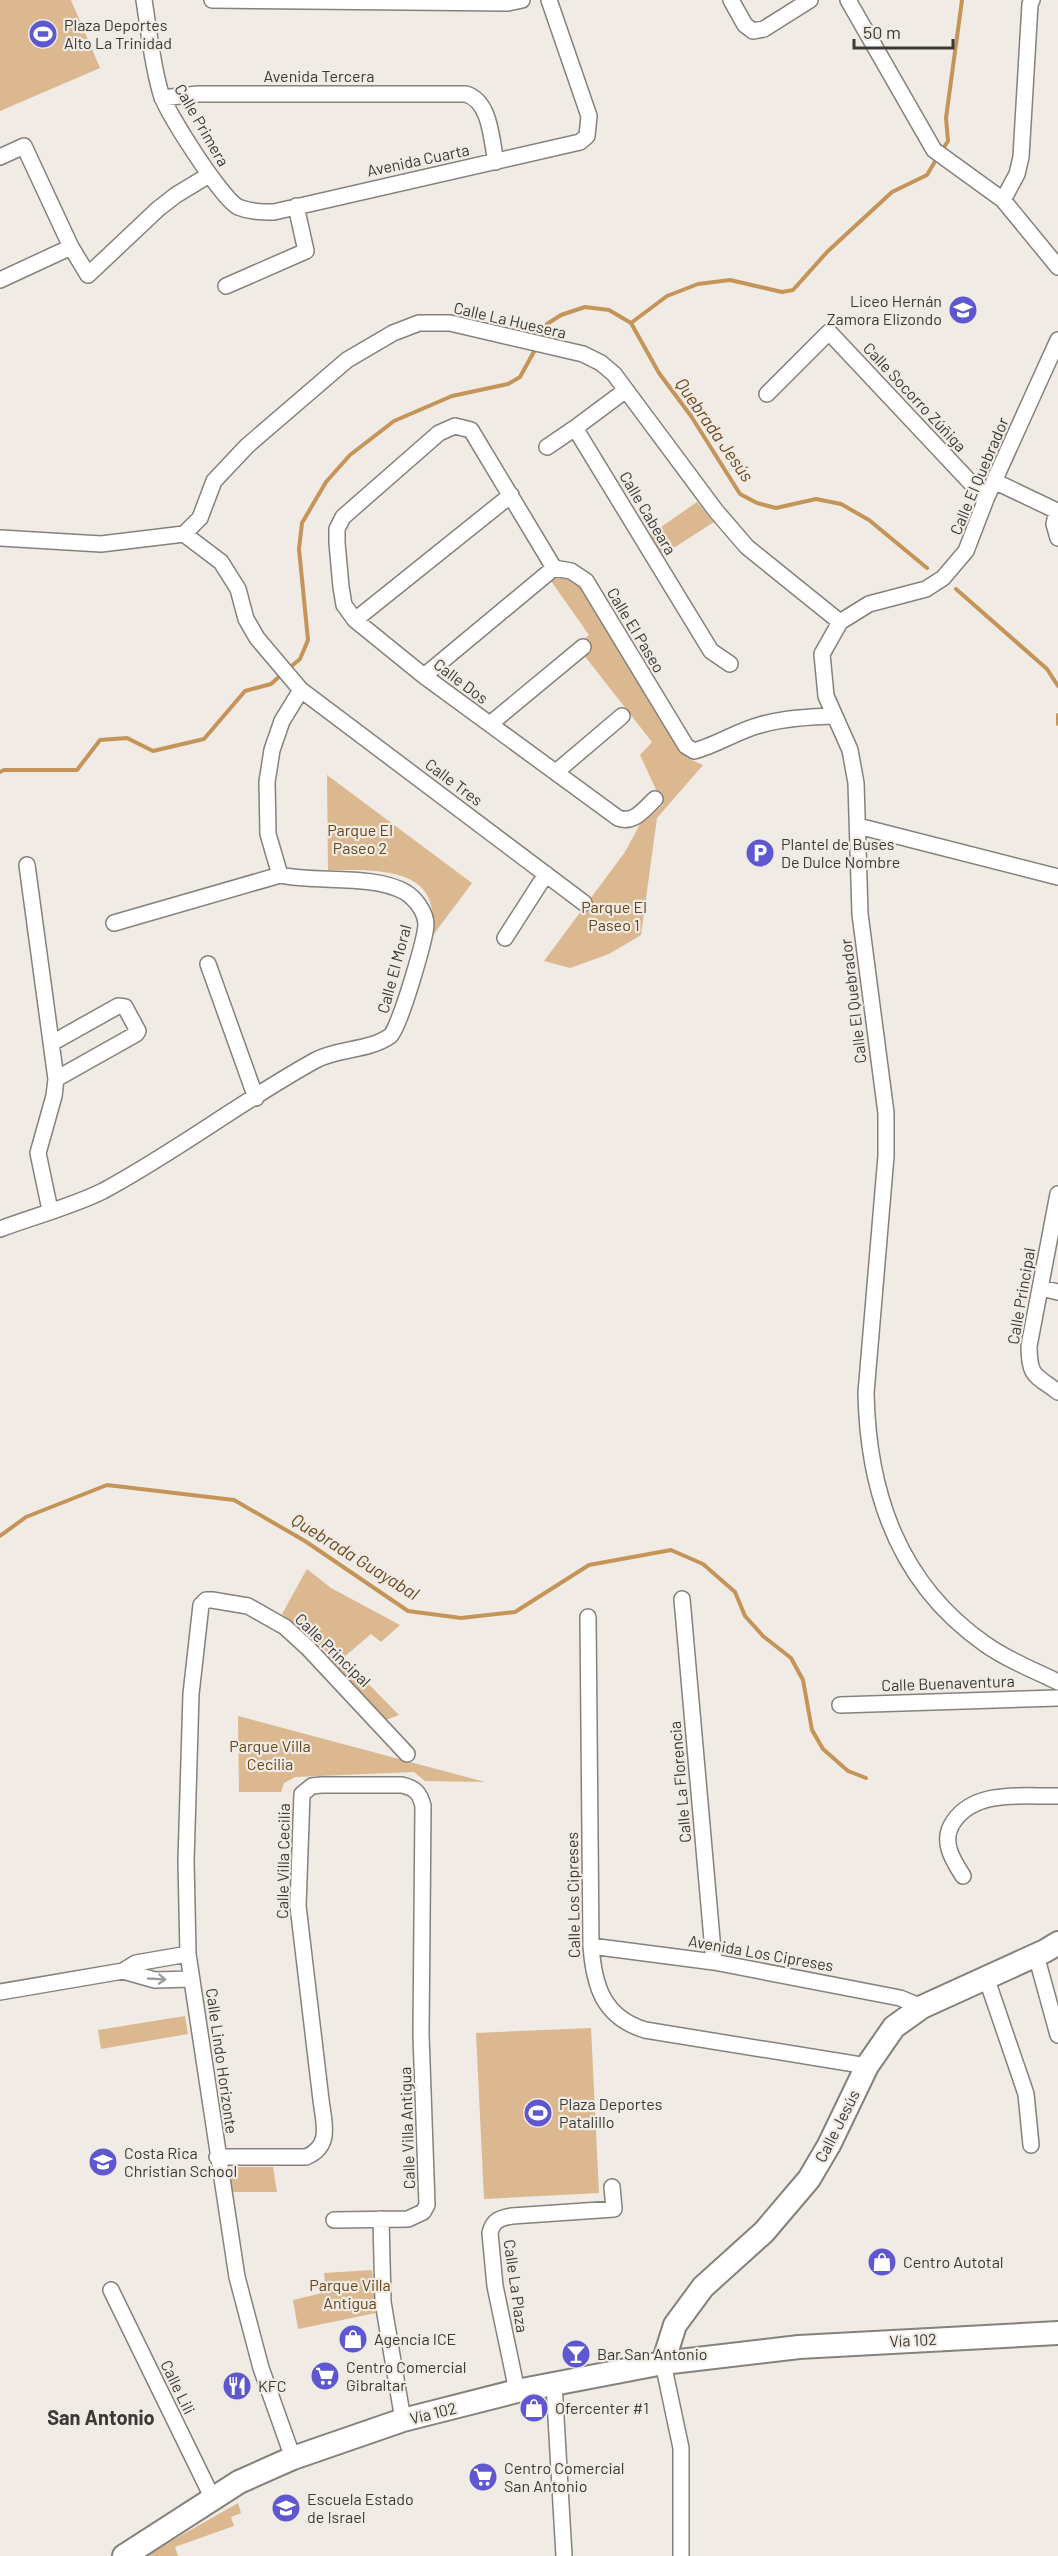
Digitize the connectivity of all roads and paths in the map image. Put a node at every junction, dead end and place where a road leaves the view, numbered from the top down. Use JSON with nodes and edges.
{"nodes":[{"id":1,"x":144,"y":0,"type":"edge"},
{"id":2,"x":212,"y":0,"type":"edge"},
{"id":3,"x":522,"y":0,"type":"edge"},
{"id":4,"x":549,"y":0,"type":"edge"},
{"id":5,"x":731,"y":0,"type":"edge"},
{"id":6,"x":810,"y":0,"type":"edge"},
{"id":7,"x":848,"y":0,"type":"edge"},
{"id":8,"x":1032,"y":0,"type":"edge"},
{"id":9,"x":162,"y":98,"type":"junction"},
{"id":10,"x":0,"y":157,"type":"edge"},
{"id":11,"x":496,"y":162,"type":"junction"},
{"id":12,"x":209,"y":175,"type":"junction"},
{"id":13,"x":1003,"y":200,"type":"junction"},
{"id":14,"x":296,"y":206,"type":"junction"},
{"id":15,"x":255,"y":211,"type":"joint"},
{"id":16,"x":71,"y":247,"type":"junction"},
{"id":17,"x":1058,"y":267,"type":"edge"},
{"id":18,"x":0,"y":280,"type":"edge"},
{"id":19,"x":226,"y":286,"type":"dead end"},
{"id":20,"x":1058,"y":340,"type":"edge"},
{"id":21,"x":626,"y":390,"type":"junction"},
{"id":22,"x":767,"y":394,"type":"dead end"},
{"id":23,"x":575,"y":428,"type":"junction"},
{"id":24,"x":547,"y":447,"type":"dead end"},
{"id":25,"x":994,"y":481,"type":"junction"},
{"id":26,"x":511,"y":495,"type":"junction"},
{"id":27,"x":986,"y":499,"type":"junction"},
{"id":28,"x":1057,"y":510,"type":"edge"},
{"id":29,"x":184,"y":534,"type":"junction"},
{"id":30,"x":0,"y":538,"type":"edge"},
{"id":31,"x":1058,"y":538,"type":"edge"},
{"id":32,"x":554,"y":568,"type":"junction"},
{"id":33,"x":355,"y":620,"type":"junction"},
{"id":34,"x":840,"y":622,"type":"junction"},
{"id":35,"x":583,"y":647,"type":"dead end"},
{"id":36,"x":730,"y":664,"type":"dead end"},
{"id":37,"x":424,"y":676,"type":"junction"},
{"id":38,"x":301,"y":690,"type":"junction"},
{"id":39,"x":622,"y":716,"type":"dead end"},
{"id":40,"x":834,"y":716,"type":"junction"},
{"id":41,"x":490,"y":724,"type":"junction"},
{"id":42,"x":556,"y":772,"type":"junction"},
{"id":43,"x":655,"y":799,"type":"dead end"},
{"id":44,"x":858,"y":826,"type":"junction"},
{"id":45,"x":27,"y":865,"type":"dead end"},
{"id":46,"x":546,"y":874,"type":"junction"},
{"id":47,"x":280,"y":875,"type":"junction"},
{"id":48,"x":1058,"y":877,"type":"edge"},
{"id":49,"x":584,"y":903,"type":"dead end"},
{"id":50,"x":114,"y":923,"type":"dead end"},
{"id":51,"x":505,"y":938,"type":"dead end"},
{"id":52,"x":208,"y":964,"type":"dead end"},
{"id":53,"x":52,"y":1043,"type":"junction"},
{"id":54,"x":56,"y":1079,"type":"junction"},
{"id":55,"x":256,"y":1098,"type":"junction"},
{"id":56,"x":1058,"y":1195,"type":"edge"},
{"id":57,"x":50,"y":1210,"type":"junction"},
{"id":58,"x":0,"y":1229,"type":"edge"},
{"id":59,"x":1041,"y":1288,"type":"junction"},
{"id":60,"x":1058,"y":1292,"type":"edge"},
{"id":61,"x":1058,"y":1392,"type":"edge"},
{"id":62,"x":682,"y":1599,"type":"dead end"},
{"id":63,"x":588,"y":1617,"type":"dead end"},
{"id":64,"x":1058,"y":1683,"type":"edge"},
{"id":65,"x":191,"y":1695,"type":"joint"},
{"id":66,"x":1058,"y":1698,"type":"edge"},
{"id":67,"x":840,"y":1705,"type":"dead end"},
{"id":68,"x":407,"y":1754,"type":"dead end"},
{"id":69,"x":1058,"y":1796,"type":"edge"},
{"id":70,"x":963,"y":1876,"type":"dead end"},
{"id":71,"x":1058,"y":1938,"type":"edge"},
{"id":72,"x":1058,"y":1943,"type":"edge"},
{"id":73,"x":591,"y":1946,"type":"junction"},
{"id":74,"x":188,"y":1954,"type":"junction"},
{"id":75,"x":1036,"y":1955,"type":"junction"},
{"id":76,"x":714,"y":1962,"type":"junction"},
{"id":77,"x":123,"y":1971,"type":"junction"},
{"id":78,"x":986,"y":1977,"type":"junction"},
{"id":79,"x":192,"y":1979,"type":"junction"},
{"id":80,"x":0,"y":1992,"type":"edge"},
{"id":81,"x":922,"y":2007,"type":"junction"},
{"id":82,"x":421,"y":2035,"type":"joint"},
{"id":83,"x":1058,"y":2035,"type":"edge"},
{"id":84,"x":867,"y":2066,"type":"junction"},
{"id":85,"x":1031,"y":2145,"type":"dead end"},
{"id":86,"x":217,"y":2157,"type":"junction"},
{"id":87,"x":612,"y":2187,"type":"dead end"},
{"id":88,"x":381,"y":2219,"type":"junction"},
{"id":89,"x":334,"y":2220,"type":"dead end"},
{"id":90,"x":111,"y":2290,"type":"dead end"},
{"id":91,"x":1058,"y":2333,"type":"edge"},
{"id":92,"x":663,"y":2363,"type":"junction"},
{"id":93,"x":554,"y":2383,"type":"junction"},
{"id":94,"x":517,"y":2391,"type":"junction"},
{"id":95,"x":403,"y":2420,"type":"junction"},
{"id":96,"x":293,"y":2458,"type":"junction"},
{"id":97,"x":213,"y":2499,"type":"junction"},
{"id":98,"x":124,"y":2556,"type":"edge"},
{"id":99,"x":564,"y":2556,"type":"edge"},
{"id":100,"x":681,"y":2556,"type":"edge"}],
"edges":[{"from":1,"to":9,"type":"street","name":"Calle Primera"},
{"from":2,"to":3,"type":"street"},
{"from":4,"to":11,"type":"street","name":"Avenida Cuarta"},
{"from":5,"to":6,"type":"street"},
{"from":7,"to":13,"type":"street"},
{"from":8,"to":13,"type":"street"},
{"from":9,"to":11,"type":"street","name":"Avenida Tercera"},
{"from":9,"to":12,"type":"street","name":"Calle Primera"},
{"from":10,"to":16,"type":"street"},
{"from":11,"to":14,"type":"street","name":"Avenida Cuarta"},
{"from":12,"to":15,"type":"street","name":"Calle Primera"},
{"from":12,"to":16,"type":"street"},
{"from":13,"to":17,"type":"street"},
{"from":14,"to":15,"type":"street","name":"Avenida Cuarta"},
{"from":14,"to":19,"type":"street"},
{"from":16,"to":18,"type":"street"},
{"from":20,"to":25,"type":"street","name":"Calle El Quebrador"},
{"from":21,"to":23,"type":"street"},
{"from":21,"to":29,"type":"street","name":"Calle La Huesera"},
{"from":21,"to":34,"type":"street","name":"Calle La Huesera"},
{"from":22,"to":27,"type":"street","name":"Calle Socorro Zúñiga"},
{"from":23,"to":24,"type":"street"},
{"from":23,"to":36,"type":"street","name":"Calle Cabeara"},
{"from":25,"to":27,"type":"street","name":"Calle El Quebrador"},
{"from":25,"to":28,"type":"street"},
{"from":26,"to":32,"type":"street"},
{"from":26,"to":33,"type":"street"},
{"from":26,"to":33,"type":"street","name":"Calle Dos"},
{"from":27,"to":34,"type":"street","name":"Calle El Quebrador"},
{"from":28,"to":31,"type":"street"},
{"from":29,"to":30,"type":"street"},
{"from":29,"to":38,"type":"street"},
{"from":32,"to":37,"type":"street"},
{"from":32,"to":40,"type":"street","name":"Calle El Paseo"},
{"from":33,"to":37,"type":"street","name":"Calle Dos"},
{"from":34,"to":40,"type":"street","name":"Calle El Quebrador"},
{"from":35,"to":41,"type":"street"},
{"from":37,"to":41,"type":"street","name":"Calle Dos"},
{"from":38,"to":46,"type":"street","name":"Calle Tres"},
{"from":38,"to":47,"type":"street"},
{"from":39,"to":42,"type":"street"},
{"from":40,"to":44,"type":"street","name":"Calle El Quebrador"},
{"from":41,"to":42,"type":"street","name":"Calle Dos"},
{"from":42,"to":43,"type":"street","name":"Calle Dos"},
{"from":44,"to":48,"type":"street"},
{"from":44,"to":64,"type":"street","name":"Calle El Quebrador"},
{"from":45,"to":53,"type":"street"},
{"from":46,"to":49,"type":"street","name":"Calle Tres"},
{"from":46,"to":51,"type":"street"},
{"from":47,"to":50,"type":"street"},
{"from":47,"to":55,"type":"street","name":"Calle El Moral"},
{"from":52,"to":55,"type":"street"},
{"from":53,"to":54,"type":"street"},
{"from":53,"to":54,"type":"street"},
{"from":54,"to":57,"type":"street"},
{"from":55,"to":57,"type":"street","name":"Calle El Moral"},
{"from":56,"to":59,"type":"street","name":"Calle Principal"},
{"from":57,"to":58,"type":"street","name":"Calle El Moral"},
{"from":59,"to":60,"type":"street"},
{"from":59,"to":61,"type":"street","name":"Calle Principal"},
{"from":62,"to":76,"type":"street","name":"Calle La Florencia"},
{"from":63,"to":73,"type":"street","name":"Calle Los Cipreses"},
{"from":65,"to":68,"type":"street","name":"Calle Principal"},
{"from":65,"to":74,"type":"street","name":"Calle Lindo Horizonte"},
{"from":66,"to":67,"type":"street","name":"Calle Buenaventura"},
{"from":69,"to":70,"type":"street"},
{"from":71,"to":72,"type":"street"},
{"from":72,"to":75,"type":"main road","name":"Calle Jesús"},
{"from":73,"to":76,"type":"street","name":"Avenida Los Cipreses"},
{"from":73,"to":84,"type":"street","name":"Calle Los Cipreses"},
{"from":74,"to":77,"type":"street"},
{"from":74,"to":79,"type":"street","name":"Calle Lindo Horizonte"},
{"from":75,"to":78,"type":"main road","name":"Calle Jesús"},
{"from":75,"to":83,"type":"street"},
{"from":76,"to":81,"type":"street","name":"Avenida Los Cipreses"},
{"from":77,"to":79,"type":"street","one_way":true},
{"from":77,"to":80,"type":"street"},
{"from":78,"to":81,"type":"main road","name":"Calle Jesús"},
{"from":78,"to":85,"type":"street"},
{"from":79,"to":86,"type":"street","name":"Calle Lindo Horizonte"},
{"from":81,"to":84,"type":"main road","name":"Calle Jesús"},
{"from":82,"to":86,"type":"street","name":"Calle Villa Cecilia"},
{"from":82,"to":88,"type":"street","name":"Calle Villa Antigua"},
{"from":84,"to":92,"type":"main road","name":"Calle Jesús"},
{"from":86,"to":96,"type":"street","name":"Calle Lindo Horizonte"},
{"from":87,"to":94,"type":"street","name":"Calle La Plaza"},
{"from":88,"to":89,"type":"street","name":"Calle Villa Antigua"},
{"from":88,"to":95,"type":"street"},
{"from":90,"to":97,"type":"street","name":"Calle Lili"},
{"from":91,"to":92,"type":"main road","name":"Vía 102"},
{"from":92,"to":93,"type":"main road","name":"Vía 102"},
{"from":92,"to":100,"type":"street"},
{"from":93,"to":94,"type":"main road","name":"Vía 102"},
{"from":93,"to":99,"type":"street"},
{"from":94,"to":95,"type":"main road","name":"Vía 102"},
{"from":95,"to":96,"type":"main road","name":"Vía 102"},
{"from":96,"to":97,"type":"main road","name":"Vía 102"},
{"from":97,"to":98,"type":"main road","name":"Vía 102"}]}
